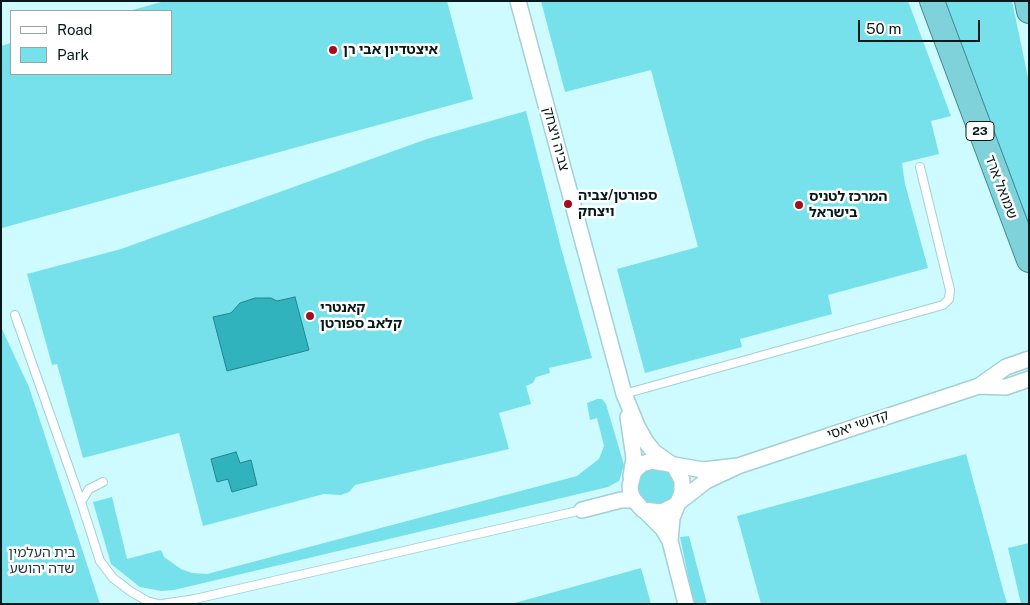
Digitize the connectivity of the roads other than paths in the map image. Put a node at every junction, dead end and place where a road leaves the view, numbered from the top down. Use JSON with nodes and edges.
{"nodes":[{"id":1,"x":518,"y":1,"type":"edge"},
{"id":2,"x":932,"y":1,"type":"edge"},
{"id":3,"x":1027,"y":1,"type":"edge"},
{"id":4,"x":1029,"y":11,"type":"edge"},
{"id":5,"x":920,"y":167,"type":"dead end"},
{"id":6,"x":1029,"y":260,"type":"edge"},
{"id":7,"x":15,"y":315,"type":"dead end"},
{"id":8,"x":1029,"y":359,"type":"edge"},
{"id":9,"x":1029,"y":379,"type":"edge"},
{"id":10,"x":979,"y":386,"type":"junction"},
{"id":11,"x":624,"y":394,"type":"junction"},
{"id":12,"x":669,"y":463,"type":"junction"},
{"id":13,"x":738,"y":466,"type":"junction"},
{"id":14,"x":631,"y":478,"type":"junction"},
{"id":15,"x":103,"y":482,"type":"dead end"},
{"id":16,"x":678,"y":501,"type":"junction"},
{"id":17,"x":81,"y":502,"type":"junction"},
{"id":18,"x":639,"y":505,"type":"junction"},
{"id":19,"x":582,"y":510,"type":"joint"},
{"id":20,"x":670,"y":541,"type":"junction"},
{"id":21,"x":158,"y":604,"type":"edge"},
{"id":22,"x":162,"y":604,"type":"edge"},
{"id":23,"x":686,"y":604,"type":"edge"}],
"edges":[{"from":1,"to":11,"type":"street","name":"צביה ויצחק"},
{"from":2,"to":6,"type":"highway","name":"שמואל ארד","number":"23"},
{"from":3,"to":4,"type":"highway"},
{"from":5,"to":11,"type":"lane"},
{"from":7,"to":17,"type":"lane"},
{"from":8,"to":10,"type":"street","name":"קדושי יאסי"},
{"from":9,"to":10,"type":"street","name":"קדושי יאסי"},
{"from":10,"to":13,"type":"street","name":"קדושי יאסי"},
{"from":11,"to":12,"type":"street","name":"צביה ויצחק"},
{"from":11,"to":14,"type":"street","name":"צביה ויצחק"},
{"from":12,"to":13,"type":"street","name":"קדושי יאסי"},
{"from":12,"to":14,"type":"street"},
{"from":12,"to":16,"type":"street"},
{"from":13,"to":16,"type":"street","name":"קדושי יאסי"},
{"from":14,"to":18,"type":"street"},
{"from":15,"to":17,"type":"lane"},
{"from":16,"to":18,"type":"street"},
{"from":16,"to":20,"type":"street"},
{"from":17,"to":21,"type":"lane"},
{"from":18,"to":19,"type":"street"},
{"from":18,"to":20,"type":"street"},
{"from":19,"to":22,"type":"lane"},
{"from":20,"to":23,"type":"street"}]}
